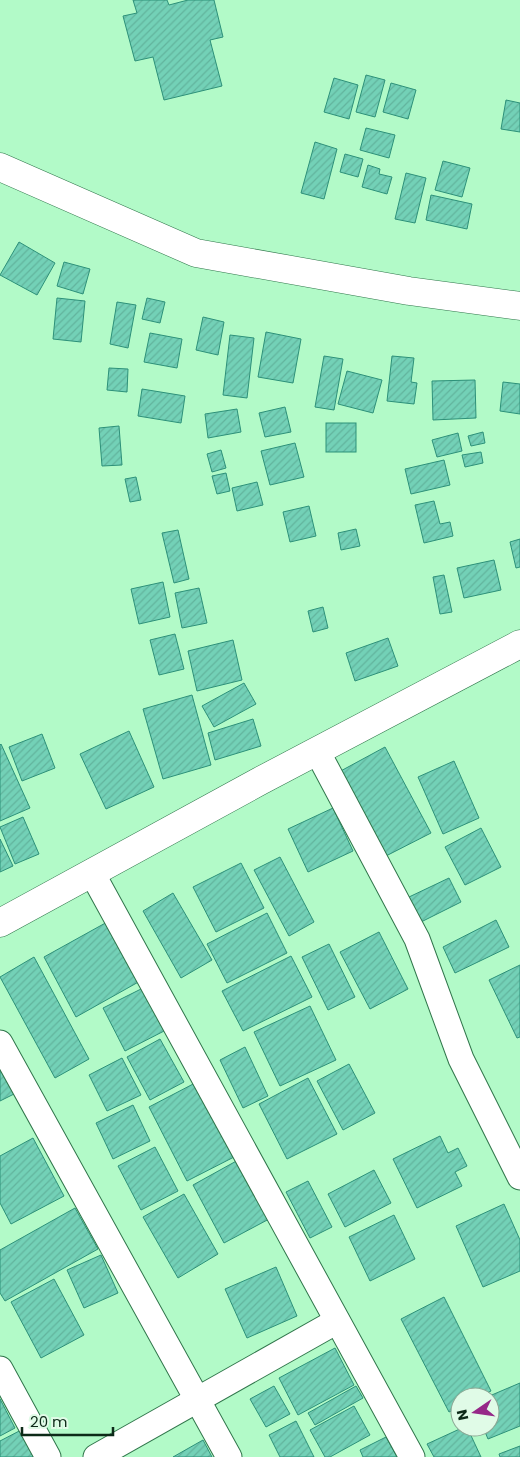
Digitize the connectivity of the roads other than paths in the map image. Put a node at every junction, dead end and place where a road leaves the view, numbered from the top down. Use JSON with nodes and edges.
{"nodes":[{"id":1,"x":0,"y":167,"type":"edge"},
{"id":2,"x":520,"y":306,"type":"edge"},
{"id":3,"x":520,"y":644,"type":"edge"},
{"id":4,"x":317,"y":751,"type":"junction"},
{"id":5,"x":92,"y":873,"type":"junction"},
{"id":6,"x":0,"y":923,"type":"edge"},
{"id":7,"x":0,"y":1043,"type":"edge"},
{"id":8,"x":520,"y":1177,"type":"edge"},
{"id":9,"x":337,"y":1321,"type":"junction"},
{"id":10,"x":0,"y":1369,"type":"edge"},
{"id":11,"x":198,"y":1400,"type":"junction"},
{"id":12,"x":48,"y":1457,"type":"edge"},
{"id":13,"x":96,"y":1457,"type":"edge"},
{"id":14,"x":229,"y":1457,"type":"edge"},
{"id":15,"x":412,"y":1457,"type":"edge"}],
"edges":[{"from":1,"to":2,"type":"main road"},
{"from":3,"to":4,"type":"main road"},
{"from":4,"to":5,"type":"main road"},
{"from":4,"to":8,"type":"street"},
{"from":5,"to":6,"type":"main road"},
{"from":5,"to":9,"type":"street"},
{"from":7,"to":11,"type":"street"},
{"from":9,"to":11,"type":"street"},
{"from":9,"to":15,"type":"street"},
{"from":10,"to":12,"type":"street"},
{"from":11,"to":13,"type":"street"},
{"from":11,"to":14,"type":"street"}]}
